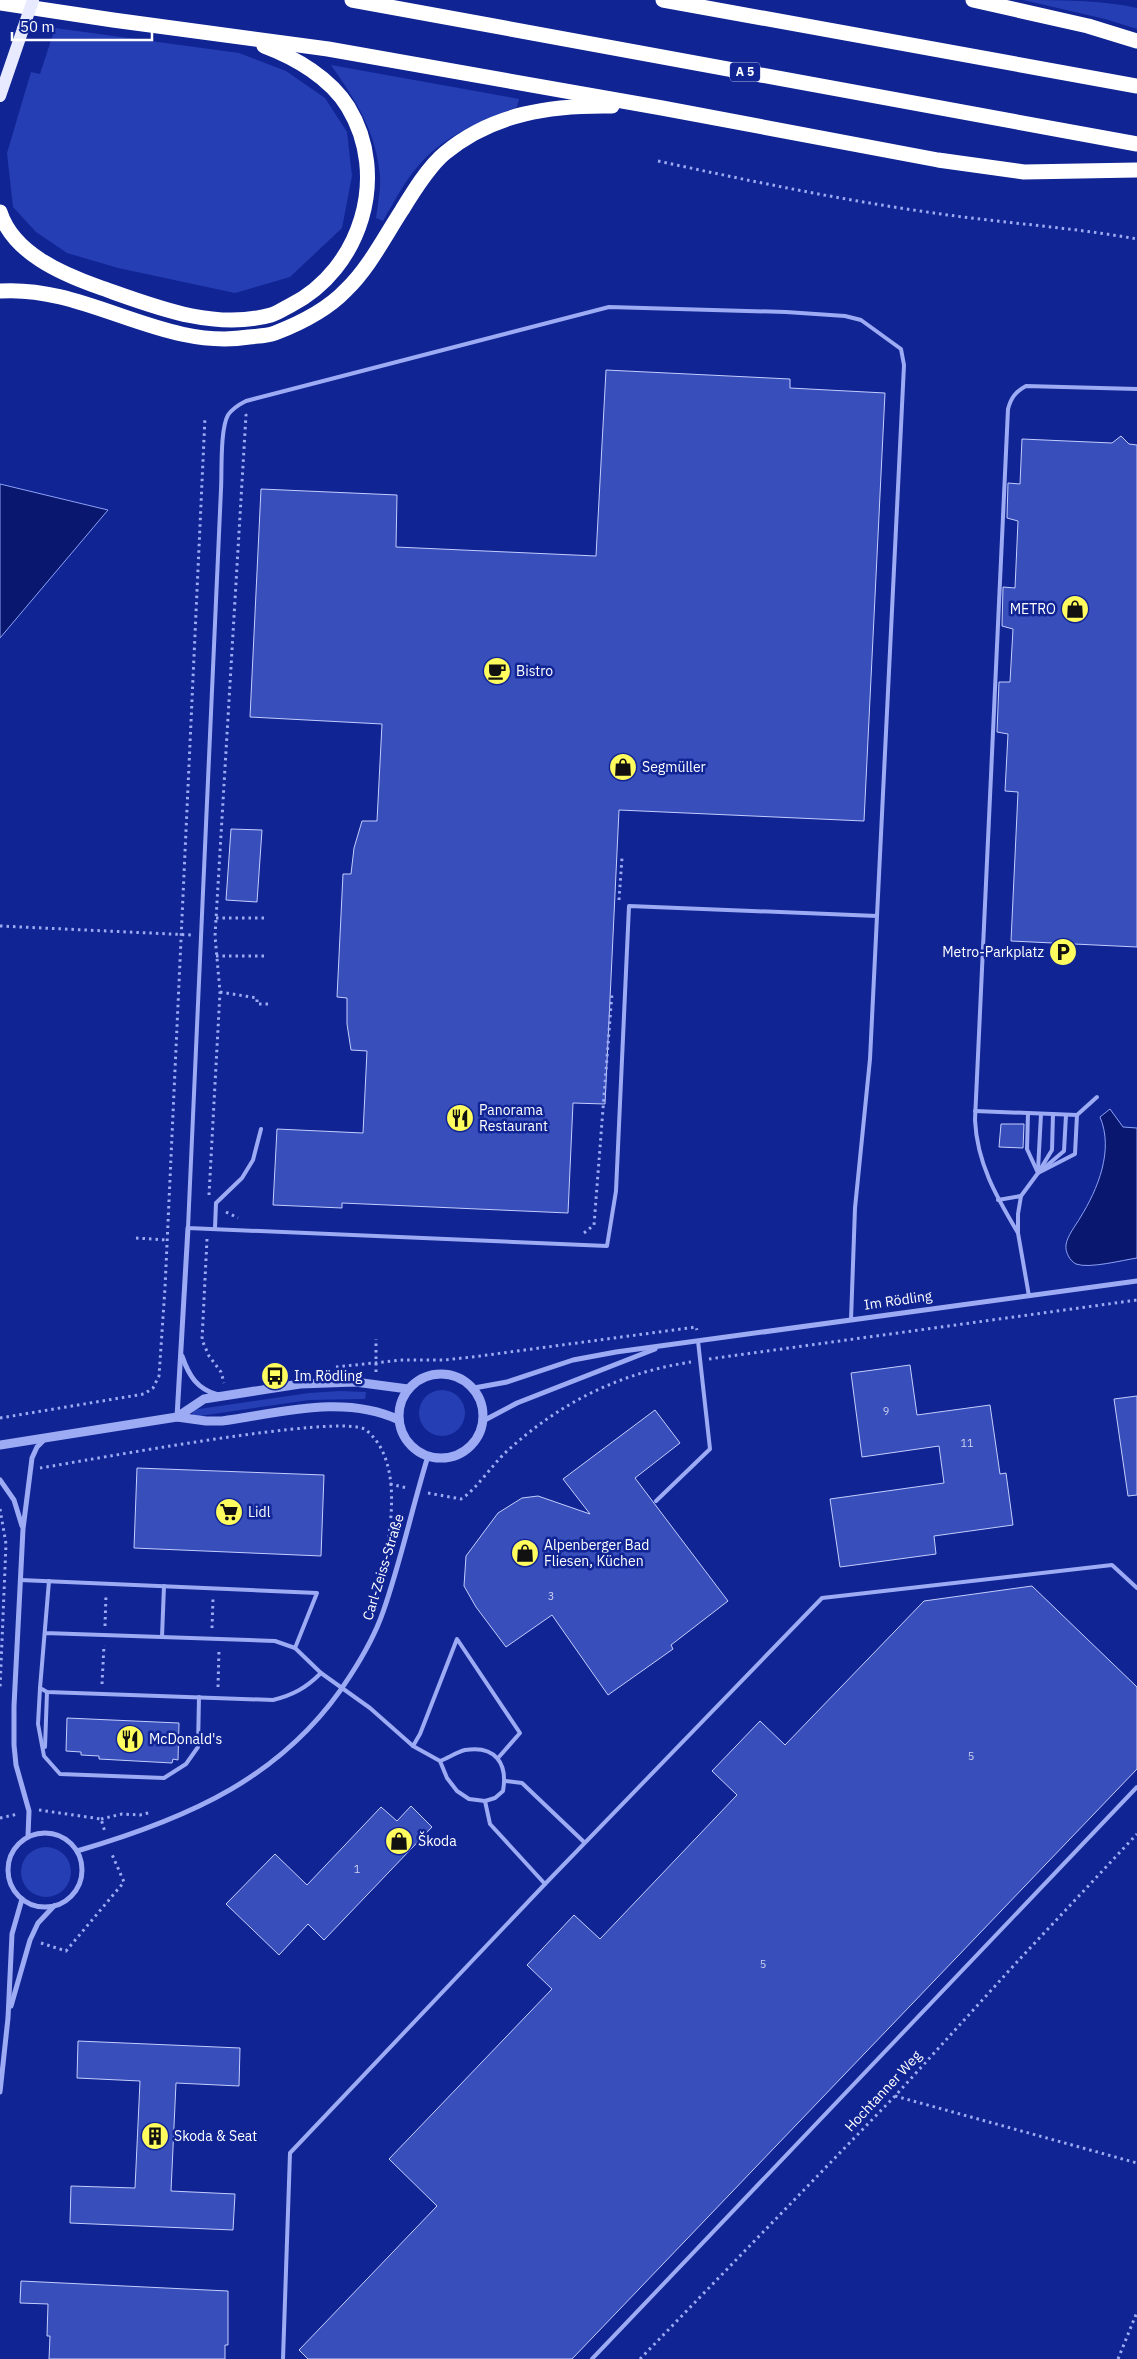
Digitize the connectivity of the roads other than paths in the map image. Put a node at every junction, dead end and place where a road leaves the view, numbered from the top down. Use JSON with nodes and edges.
{"nodes":[{"id":1,"x":33,"y":0,"type":"edge"},
{"id":2,"x":352,"y":0,"type":"edge"},
{"id":3,"x":663,"y":0,"type":"edge"},
{"id":4,"x":973,"y":0,"type":"edge"},
{"id":5,"x":0,"y":2,"type":"edge"},
{"id":6,"x":240,"y":36,"type":"junction"},
{"id":7,"x":1137,"y":41,"type":"edge"},
{"id":8,"x":1137,"y":86,"type":"edge"},
{"id":9,"x":0,"y":96,"type":"edge"},
{"id":10,"x":662,"y":108,"type":"junction"},
{"id":11,"x":1137,"y":144,"type":"edge"},
{"id":12,"x":1137,"y":170,"type":"edge"},
{"id":13,"x":0,"y":212,"type":"edge"},
{"id":14,"x":0,"y":292,"type":"edge"},
{"id":15,"x":1137,"y":389,"type":"edge"},
{"id":16,"x":877,"y":916,"type":"junction"},
{"id":17,"x":1097,"y":1097,"type":"dead end"},
{"id":18,"x":976,"y":1110,"type":"junction"},
{"id":19,"x":1028,"y":1113,"type":"junction"},
{"id":20,"x":1041,"y":1114,"type":"junction"},
{"id":21,"x":1053,"y":1114,"type":"junction"},
{"id":22,"x":1066,"y":1115,"type":"junction"},
{"id":23,"x":1077,"y":1116,"type":"junction"},
{"id":24,"x":261,"y":1129,"type":"dead end"},
{"id":25,"x":1038,"y":1172,"type":"junction"},
{"id":26,"x":1020,"y":1196,"type":"junction"},
{"id":27,"x":998,"y":1200,"type":"junction"},
{"id":28,"x":188,"y":1228,"type":"junction"},
{"id":29,"x":215,"y":1228,"type":"junction"},
{"id":30,"x":1018,"y":1233,"type":"junction"},
{"id":31,"x":1137,"y":1281,"type":"edge"},
{"id":32,"x":1029,"y":1296,"type":"junction"},
{"id":33,"x":851,"y":1320,"type":"junction"},
{"id":34,"x":698,"y":1341,"type":"junction"},
{"id":35,"x":662,"y":1347,"type":"junction"},
{"id":36,"x":180,"y":1353,"type":"junction"},
{"id":37,"x":474,"y":1388,"type":"junction"},
{"id":38,"x":408,"y":1389,"type":"junction"},
{"id":39,"x":219,"y":1396,"type":"junction"},
{"id":40,"x":177,"y":1417,"type":"junction"},
{"id":41,"x":399,"y":1420,"type":"junction"},
{"id":42,"x":483,"y":1421,"type":"junction"},
{"id":43,"x":47,"y":1437,"type":"junction"},
{"id":44,"x":0,"y":1445,"type":"edge"},
{"id":45,"x":428,"y":1456,"type":"junction"},
{"id":46,"x":0,"y":1480,"type":"edge"},
{"id":47,"x":656,"y":1501,"type":"dead end"},
{"id":48,"x":23,"y":1529,"type":"junction"},
{"id":49,"x":20,"y":1580,"type":"junction"},
{"id":50,"x":49,"y":1581,"type":"junction"},
{"id":51,"x":164,"y":1586,"type":"junction"},
{"id":52,"x":1137,"y":1588,"type":"edge"},
{"id":53,"x":45,"y":1633,"type":"junction"},
{"id":54,"x":162,"y":1637,"type":"junction"},
{"id":55,"x":295,"y":1648,"type":"junction"},
{"id":56,"x":321,"y":1674,"type":"junction"},
{"id":57,"x":40,"y":1688,"type":"junction"},
{"id":58,"x":342,"y":1689,"type":"junction"},
{"id":59,"x":47,"y":1692,"type":"junction"},
{"id":60,"x":200,"y":1698,"type":"junction"},
{"id":61,"x":413,"y":1746,"type":"junction"},
{"id":62,"x":44,"y":1756,"type":"junction"},
{"id":63,"x":498,"y":1758,"type":"junction"},
{"id":64,"x":440,"y":1761,"type":"junction"},
{"id":65,"x":505,"y":1782,"type":"junction"},
{"id":66,"x":1137,"y":1787,"type":"edge"},
{"id":67,"x":484,"y":1801,"type":"junction"},
{"id":68,"x":28,"y":1836,"type":"junction"},
{"id":69,"x":584,"y":1842,"type":"junction"},
{"id":70,"x":77,"y":1851,"type":"junction"},
{"id":71,"x":545,"y":1884,"type":"junction"},
{"id":72,"x":22,"y":1899,"type":"junction"},
{"id":73,"x":54,"y":1906,"type":"junction"},
{"id":74,"x":8,"y":2018,"type":"junction"},
{"id":75,"x":0,"y":2092,"type":"edge"},
{"id":76,"x":283,"y":2356,"type":"edge"},
{"id":77,"x":288,"y":2359,"type":"edge"},
{"id":78,"x":592,"y":2359,"type":"edge"}],
"edges":[{"from":1,"to":9,"type":"main road","bridge":true},
{"from":2,"to":11,"type":"highway","number":"A 5"},
{"from":3,"to":8,"type":"highway"},
{"from":4,"to":7,"type":"highway"},
{"from":5,"to":6,"type":"highway"},
{"from":6,"to":10,"type":"highway"},
{"from":6,"to":13,"type":"highway"},
{"from":10,"to":12,"type":"highway"},
{"from":10,"to":14,"type":"highway"},
{"from":15,"to":18,"type":"lane"},
{"from":16,"to":28,"type":"lane"},
{"from":16,"to":29,"type":"lane"},
{"from":16,"to":33,"type":"lane"},
{"from":17,"to":23,"type":"lane"},
{"from":18,"to":19,"type":"lane"},
{"from":18,"to":27,"type":"lane"},
{"from":19,"to":20,"type":"lane"},
{"from":19,"to":25,"type":"lane"},
{"from":20,"to":21,"type":"lane"},
{"from":20,"to":25,"type":"lane"},
{"from":21,"to":22,"type":"lane"},
{"from":21,"to":25,"type":"lane"},
{"from":22,"to":23,"type":"lane"},
{"from":22,"to":25,"type":"lane"},
{"from":23,"to":25,"type":"lane"},
{"from":24,"to":29,"type":"lane"},
{"from":25,"to":26,"type":"lane"},
{"from":26,"to":27,"type":"lane"},
{"from":26,"to":30,"type":"lane"},
{"from":27,"to":30,"type":"lane"},
{"from":28,"to":29,"type":"lane"},
{"from":28,"to":36,"type":"street"},
{"from":30,"to":32,"type":"lane"},
{"from":31,"to":32,"type":"street","name":"Im Rödling"},
{"from":32,"to":33,"type":"street","name":"Im Rödling"},
{"from":33,"to":34,"type":"street","name":"Im Rödling"},
{"from":34,"to":35,"type":"street","name":"Im Rödling"},
{"from":34,"to":47,"type":"lane"},
{"from":35,"to":37,"type":"street","name":"Im Rödling"},
{"from":35,"to":42,"type":"street","name":"Im Rödling"},
{"from":36,"to":39,"type":"street"},
{"from":36,"to":40,"type":"street"},
{"from":37,"to":38,"type":"street"},
{"from":37,"to":42,"type":"street"},
{"from":38,"to":39,"type":"street"},
{"from":38,"to":41,"type":"street"},
{"from":39,"to":40,"type":"street"},
{"from":40,"to":41,"type":"street"},
{"from":40,"to":43,"type":"street"},
{"from":41,"to":45,"type":"street"},
{"from":42,"to":45,"type":"street"},
{"from":43,"to":44,"type":"street"},
{"from":43,"to":48,"type":"street"},
{"from":45,"to":58,"type":"street","name":"Carl-Zeiss-Straße"},
{"from":46,"to":48,"type":"street"},
{"from":48,"to":49,"type":"street"},
{"from":49,"to":50,"type":"lane"},
{"from":49,"to":68,"type":"street"},
{"from":50,"to":51,"type":"lane"},
{"from":50,"to":53,"type":"lane"},
{"from":51,"to":54,"type":"lane"},
{"from":51,"to":55,"type":"lane"},
{"from":52,"to":69,"type":"lane"},
{"from":53,"to":54,"type":"lane"},
{"from":53,"to":57,"type":"lane"},
{"from":54,"to":55,"type":"lane"},
{"from":55,"to":56,"type":"lane"},
{"from":56,"to":58,"type":"lane"},
{"from":56,"to":60,"type":"lane"},
{"from":57,"to":59,"type":"lane"},
{"from":57,"to":62,"type":"lane"},
{"from":58,"to":61,"type":"lane"},
{"from":58,"to":70,"type":"street","name":"Carl-Zeiss-Straße"},
{"from":59,"to":60,"type":"lane"},
{"from":59,"to":62,"type":"lane"},
{"from":60,"to":62,"type":"lane"},
{"from":61,"to":63,"type":"lane"},
{"from":61,"to":64,"type":"lane"},
{"from":63,"to":64,"type":"lane"},
{"from":63,"to":65,"type":"lane"},
{"from":64,"to":67,"type":"lane"},
{"from":65,"to":67,"type":"lane"},
{"from":65,"to":69,"type":"lane"},
{"from":66,"to":78,"type":"lane"},
{"from":67,"to":71,"type":"lane"},
{"from":68,"to":70,"type":"street"},
{"from":68,"to":72,"type":"street"},
{"from":69,"to":71,"type":"lane"},
{"from":70,"to":73,"type":"street"},
{"from":71,"to":76,"type":"lane"},
{"from":72,"to":73,"type":"street"},
{"from":72,"to":74,"type":"street"},
{"from":73,"to":74,"type":"street"},
{"from":74,"to":75,"type":"street"},
{"from":76,"to":77,"type":"lane"}]}
